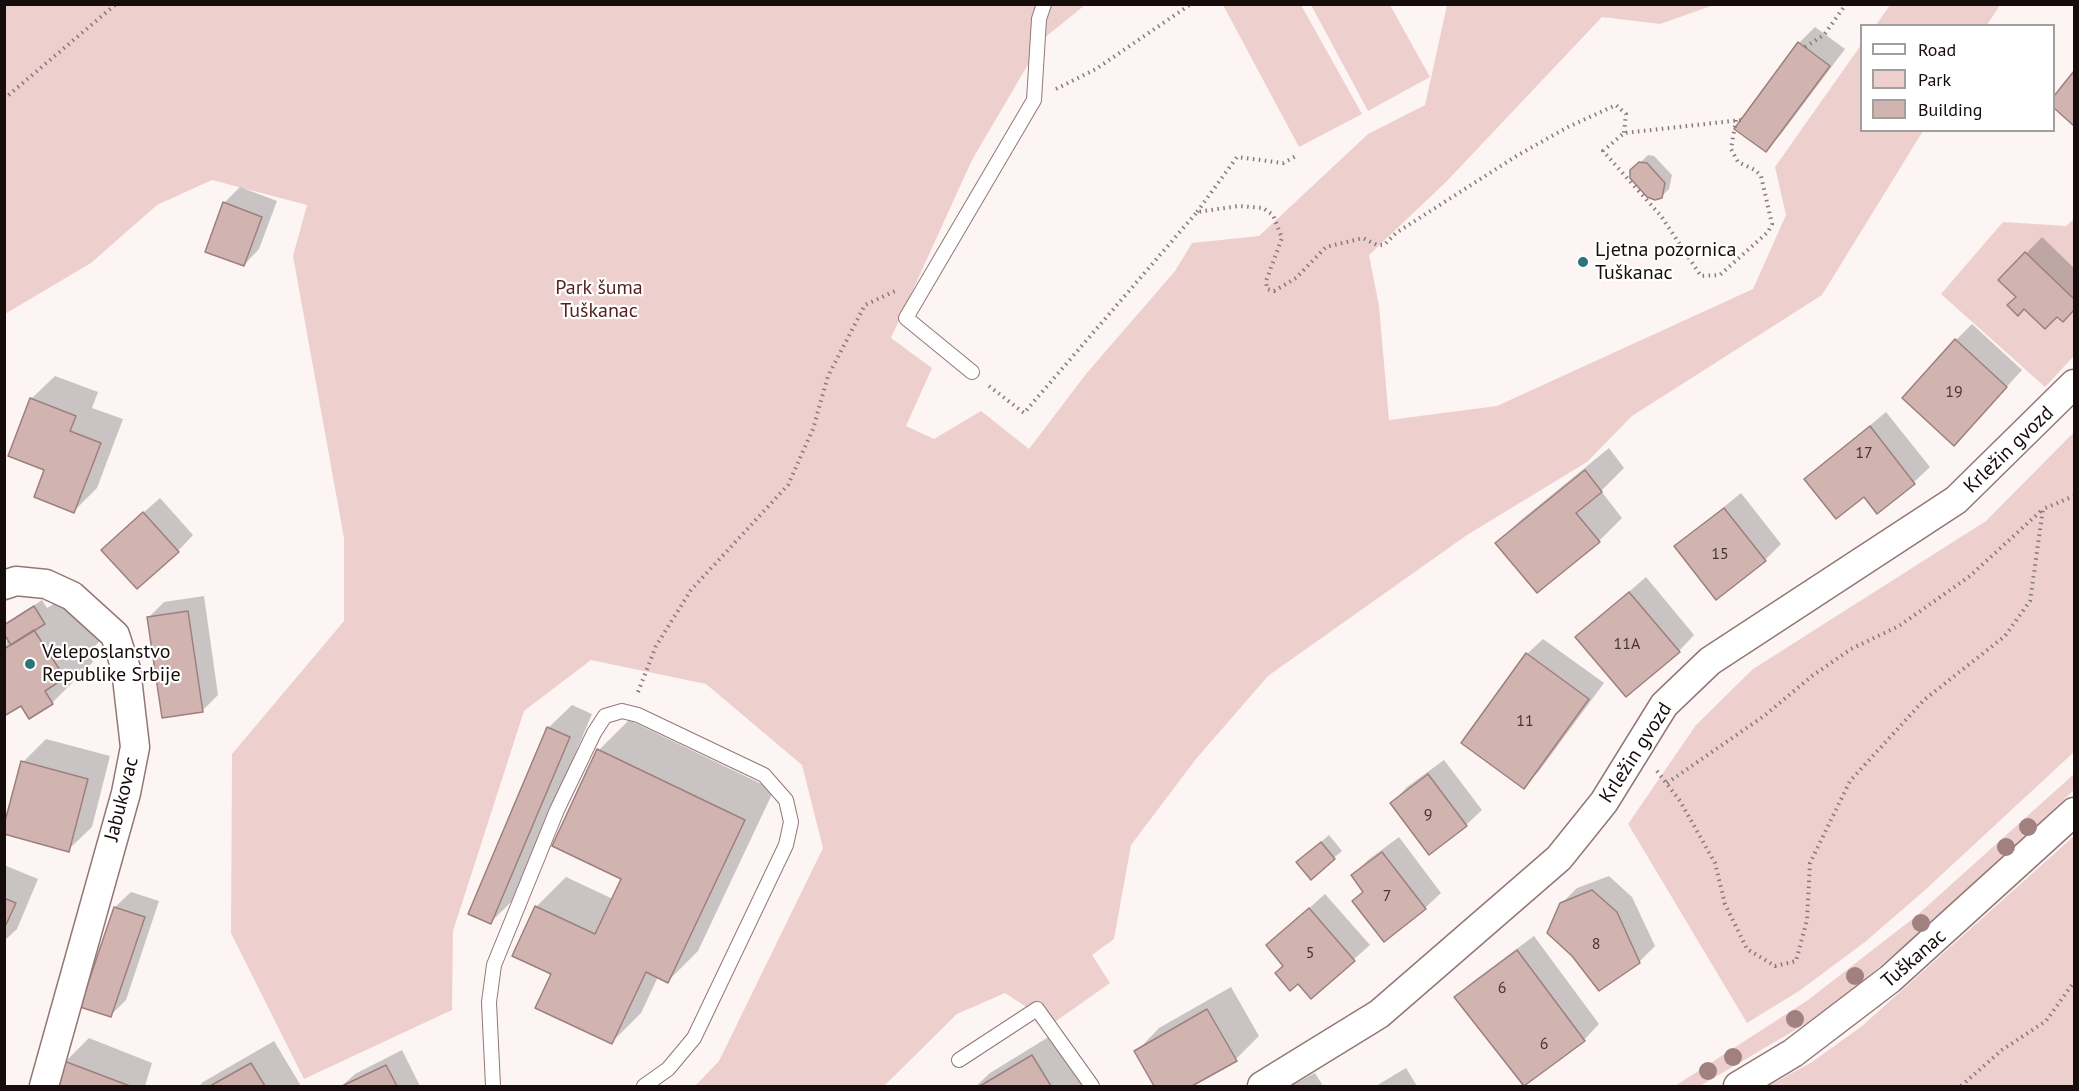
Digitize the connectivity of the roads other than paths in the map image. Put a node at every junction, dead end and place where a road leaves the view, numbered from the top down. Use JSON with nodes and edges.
{"nodes":[{"id":1,"x":1044,"y":4,"type":"edge"},
{"id":2,"x":972,"y":372,"type":"road end"},
{"id":3,"x":2074,"y":384,"type":"edge"},
{"id":4,"x":4,"y":585,"type":"edge"},
{"id":5,"x":2074,"y":812,"type":"edge"},
{"id":6,"x":959,"y":1060,"type":"dead end"},
{"id":7,"x":44,"y":1086,"type":"edge"},
{"id":8,"x":493,"y":1086,"type":"edge"},
{"id":9,"x":644,"y":1086,"type":"edge"},
{"id":10,"x":1092,"y":1086,"type":"edge"},
{"id":11,"x":1262,"y":1086,"type":"edge"},
{"id":12,"x":1738,"y":1086,"type":"edge"}],
"edges":[{"from":1,"to":2,"type":"lane"},
{"from":3,"to":11,"type":"street","name":"Krležin gvozd"},
{"from":4,"to":7,"type":"street","name":"Jabukovac"},
{"from":5,"to":12,"type":"street","name":"Tuškanac"},
{"from":6,"to":10,"type":"lane"},
{"from":8,"to":9,"type":"lane"}]}
